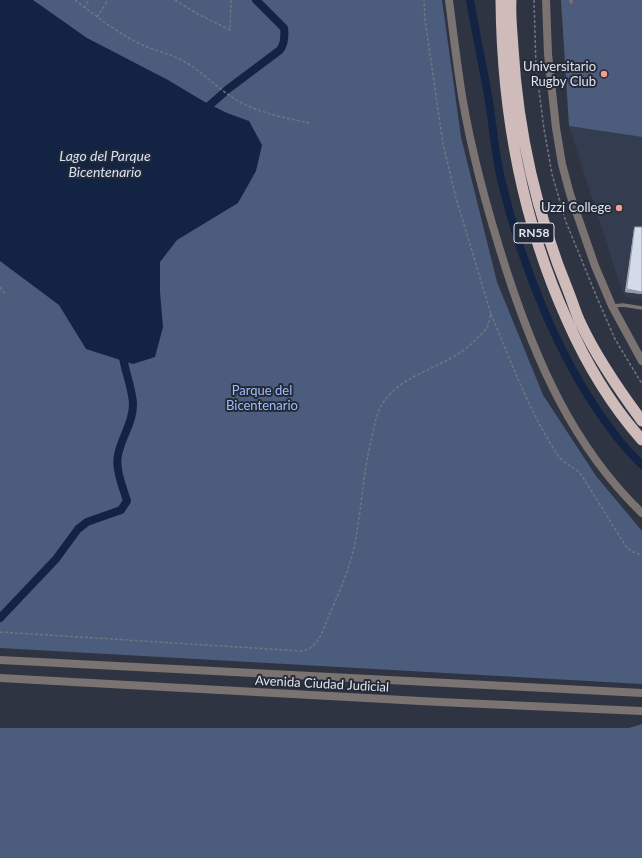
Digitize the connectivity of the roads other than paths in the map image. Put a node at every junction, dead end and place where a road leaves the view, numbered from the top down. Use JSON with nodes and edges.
{"nodes":[{"id":1,"x":449,"y":0,"type":"edge"},
{"id":2,"x":501,"y":0,"type":"edge"},
{"id":3,"x":511,"y":0,"type":"edge"},
{"id":4,"x":546,"y":0,"type":"edge"},
{"id":5,"x":612,"y":306,"type":"junction"},
{"id":6,"x":642,"y":308,"type":"edge"},
{"id":7,"x":642,"y":361,"type":"edge"},
{"id":8,"x":642,"y":421,"type":"edge"},
{"id":9,"x":642,"y":440,"type":"edge"},
{"id":10,"x":642,"y":513,"type":"edge"},
{"id":11,"x":0,"y":660,"type":"edge"},
{"id":12,"x":0,"y":678,"type":"edge"},
{"id":13,"x":642,"y":693,"type":"edge"},
{"id":14,"x":642,"y":711,"type":"edge"}],
"edges":[{"from":1,"to":10,"type":"street"},
{"from":2,"to":9,"type":"highway","number":"RN58"},
{"from":3,"to":8,"type":"highway","number":"RN58"},
{"from":4,"to":5,"type":"street"},
{"from":5,"to":6,"type":"lane"},
{"from":5,"to":7,"type":"street"},
{"from":11,"to":13,"type":"street","name":"Avenida Ciudad Judicial"},
{"from":12,"to":14,"type":"street","name":"Avenida Ciudad Judicial"}]}
